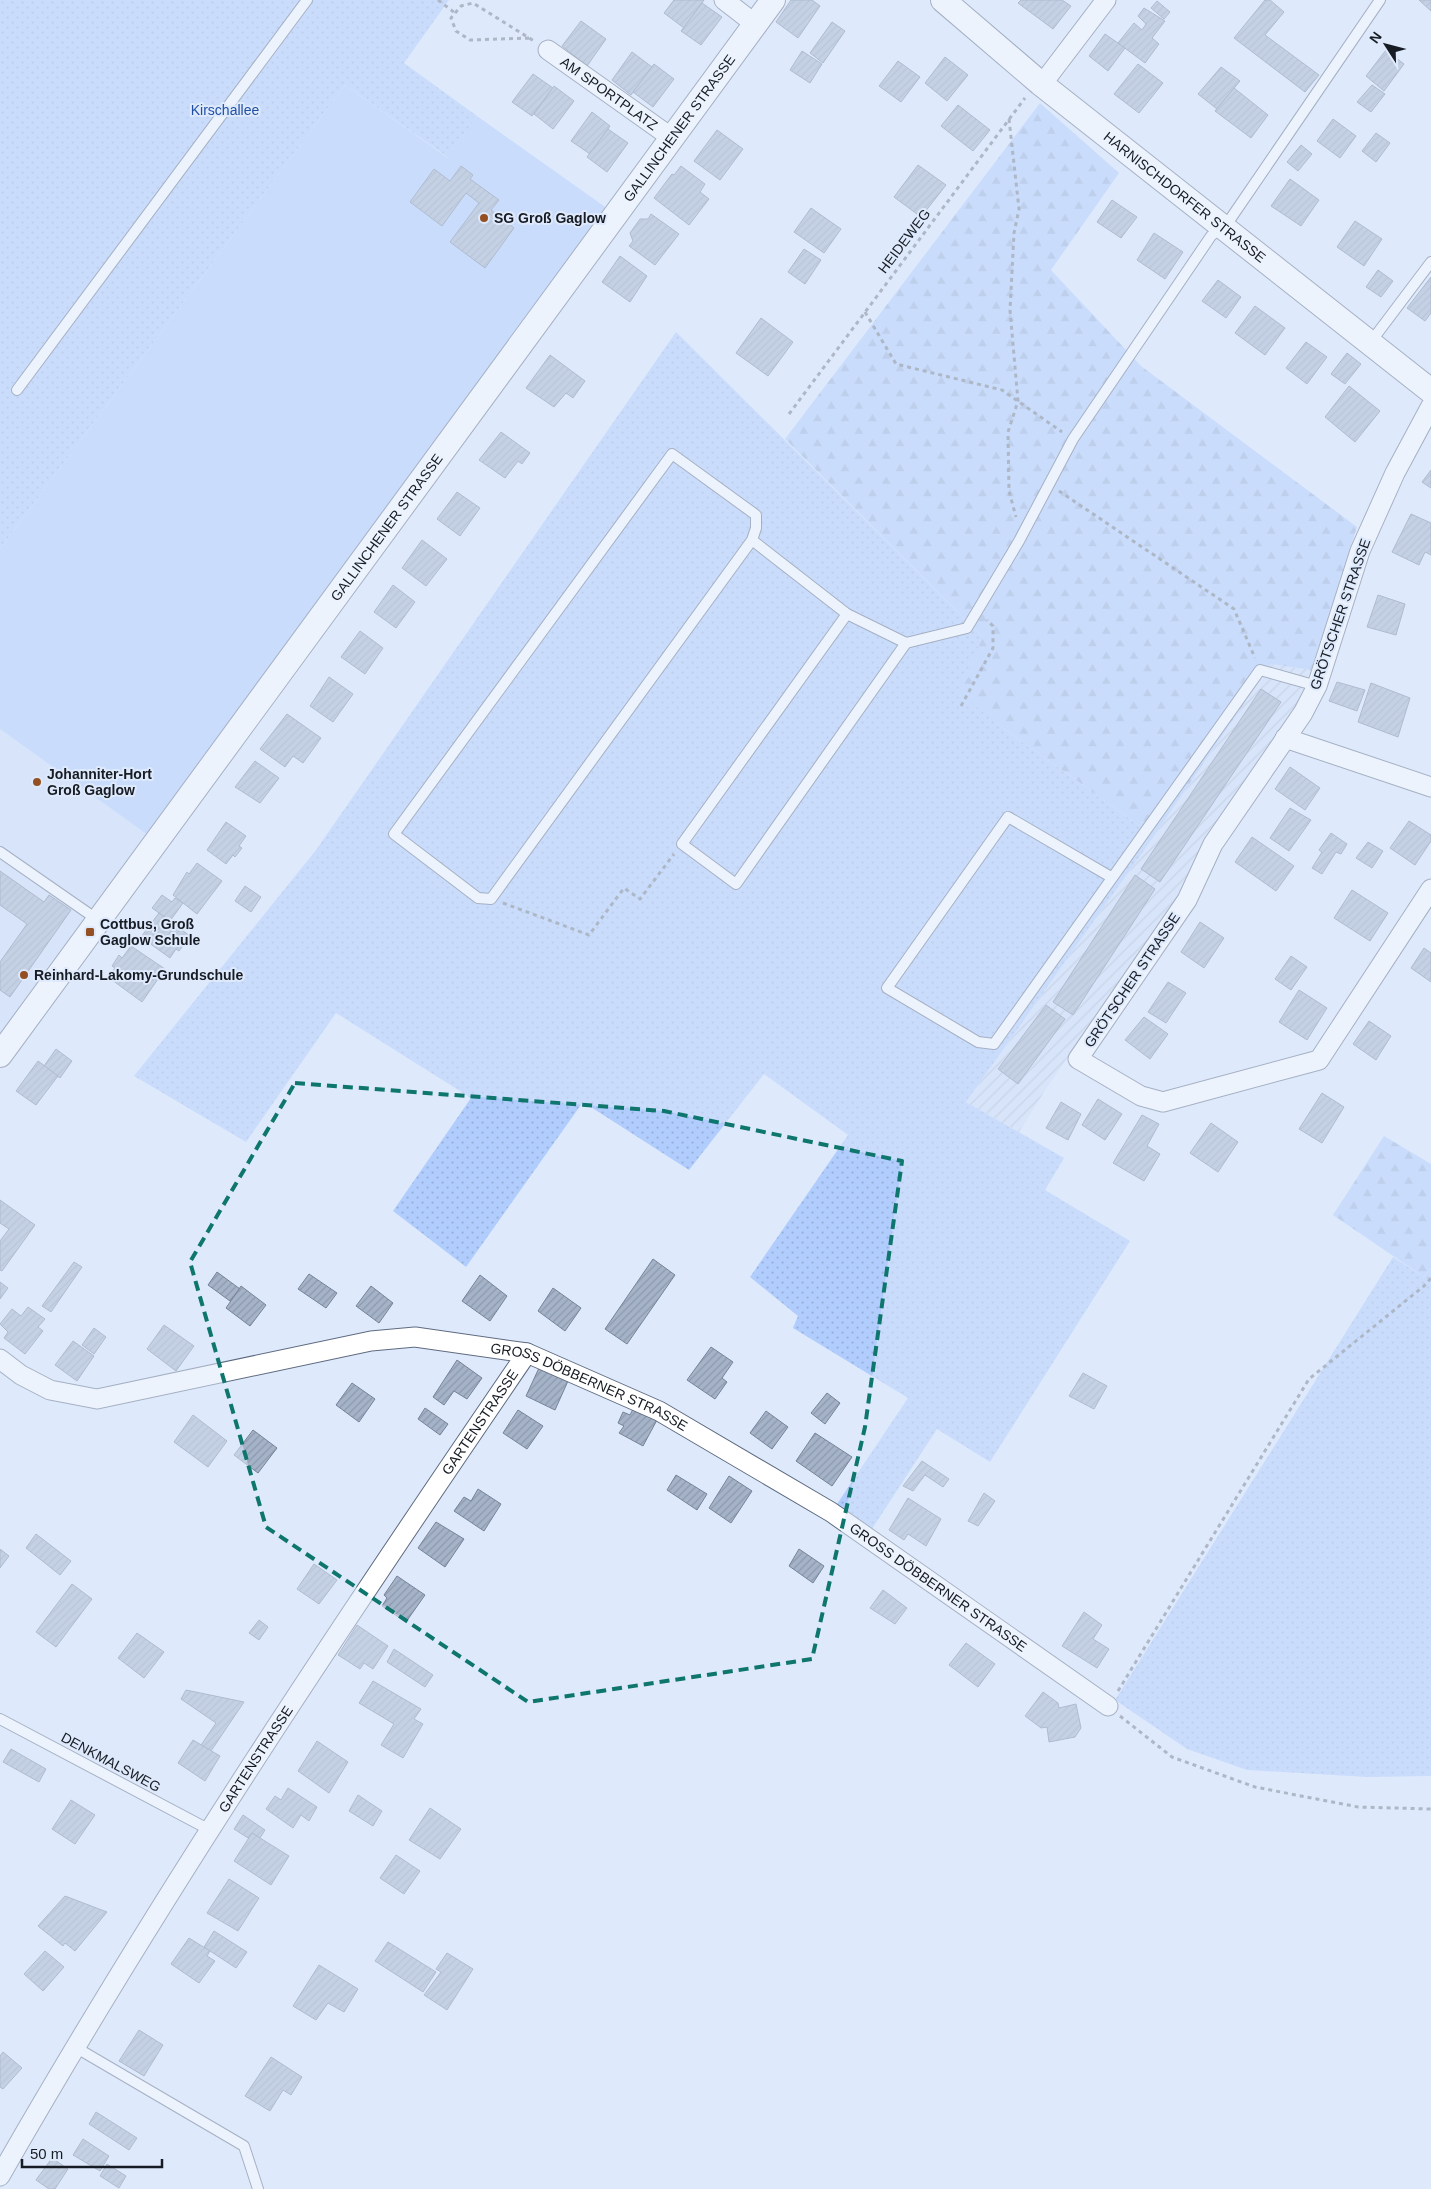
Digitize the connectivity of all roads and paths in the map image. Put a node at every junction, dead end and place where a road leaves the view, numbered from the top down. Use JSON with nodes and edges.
{"nodes":[{"id":1,"x":307,"y":0,"type":"edge"},
{"id":2,"x":438,"y":0,"type":"edge"},
{"id":3,"x":724,"y":0,"type":"edge"},
{"id":4,"x":772,"y":0,"type":"edge"},
{"id":5,"x":943,"y":0,"type":"edge"},
{"id":6,"x":1106,"y":0,"type":"edge"},
{"id":7,"x":1380,"y":0,"type":"edge"},
{"id":8,"x":455,"y":13,"type":"junction"},
{"id":9,"x":755,"y":24,"type":"junction"},
{"id":10,"x":529,"y":38,"type":"junction"},
{"id":11,"x":548,"y":50,"type":"joint"},
{"id":12,"x":1040,"y":83,"type":"junction"},
{"id":13,"x":1009,"y":119,"type":"junction"},
{"id":14,"x":672,"y":138,"type":"junction"},
{"id":15,"x":1223,"y":227,"type":"junction"},
{"id":16,"x":1431,"y":262,"type":"edge"},
{"id":17,"x":865,"y":312,"type":"junction"},
{"id":18,"x":1370,"y":343,"type":"junction"},
{"id":19,"x":17,"y":390,"type":"dead end"},
{"id":20,"x":1431,"y":391,"type":"edge"},
{"id":21,"x":1018,"y":402,"type":"junction"},
{"id":22,"x":1431,"y":406,"type":"edge"},
{"id":23,"x":789,"y":414,"type":"dead end"},
{"id":24,"x":1073,"y":439,"type":"junction"},
{"id":25,"x":1050,"y":485,"type":"junction"},
{"id":26,"x":752,"y":540,"type":"junction"},
{"id":27,"x":1019,"y":541,"type":"junction"},
{"id":28,"x":977,"y":612,"type":"junction"},
{"id":29,"x":847,"y":614,"type":"junction"},
{"id":30,"x":906,"y":643,"type":"junction"},
{"id":31,"x":1260,"y":670,"type":"junction"},
{"id":32,"x":1317,"y":686,"type":"junction"},
{"id":33,"x":961,"y":706,"type":"dead end"},
{"id":34,"x":1285,"y":738,"type":"junction"},
{"id":35,"x":1431,"y":787,"type":"edge"},
{"id":36,"x":682,"y":844,"type":"junction"},
{"id":37,"x":0,"y":852,"type":"edge"},
{"id":38,"x":1110,"y":877,"type":"junction"},
{"id":39,"x":1431,"y":889,"type":"edge"},
{"id":40,"x":491,"y":899,"type":"junction"},
{"id":41,"x":98,"y":920,"type":"junction"},
{"id":42,"x":0,"y":1055,"type":"edge"},
{"id":43,"x":1431,"y":1278,"type":"edge"},
{"id":44,"x":527,"y":1353,"type":"junction"},
{"id":45,"x":0,"y":1359,"type":"edge"},
{"id":46,"x":1108,"y":1706,"type":"junction"},
{"id":47,"x":0,"y":1720,"type":"edge"},
{"id":48,"x":1431,"y":1809,"type":"edge"},
{"id":49,"x":208,"y":1829,"type":"junction"},
{"id":50,"x":75,"y":2046,"type":"junction"},
{"id":51,"x":0,"y":2176,"type":"edge"},
{"id":52,"x":258,"y":2189,"type":"edge"}],
"edges":[{"from":1,"to":19,"type":"lane"},
{"from":2,"to":8,"type":"path"},
{"from":3,"to":9,"type":"street"},
{"from":4,"to":9,"type":"street","name":"GALLINCHENER STRASSE"},
{"from":5,"to":12,"type":"street","name":"HARNISCHDORFER STRASSE"},
{"from":6,"to":12,"type":"street"},
{"from":7,"to":15,"type":"lane"},
{"from":8,"to":10,"type":"path"},
{"from":8,"to":10,"type":"path"},
{"from":9,"to":14,"type":"street","name":"GALLINCHENER STRASSE"},
{"from":10,"to":11,"type":"path"},
{"from":11,"to":14,"type":"street","name":"AM SPORTPLATZ"},
{"from":12,"to":13,"type":"path","name":"HEIDEWEG"},
{"from":12,"to":15,"type":"street","name":"HARNISCHDORFER STRASSE"},
{"from":13,"to":17,"type":"path","name":"HEIDEWEG"},
{"from":13,"to":21,"type":"path"},
{"from":14,"to":41,"type":"street","name":"GALLINCHENER STRASSE"},
{"from":15,"to":18,"type":"street","name":"HARNISCHDORFER STRASSE"},
{"from":15,"to":24,"type":"lane"},
{"from":16,"to":18,"type":"lane"},
{"from":17,"to":21,"type":"path"},
{"from":17,"to":23,"type":"path","name":"HEIDEWEG"},
{"from":18,"to":20,"type":"street","name":"HARNISCHDORFER STRASSE"},
{"from":21,"to":24,"type":"path"},
{"from":21,"to":27,"type":"path"},
{"from":22,"to":32,"type":"street","name":"GRÖTSCHER STRASSE"},
{"from":24,"to":25,"type":"lane"},
{"from":25,"to":27,"type":"lane"},
{"from":25,"to":31,"type":"path"},
{"from":26,"to":29,"type":"lane"},
{"from":26,"to":40,"type":"lane"},
{"from":26,"to":40,"type":"lane"},
{"from":27,"to":28,"type":"lane"},
{"from":28,"to":30,"type":"lane"},
{"from":28,"to":33,"type":"path"},
{"from":29,"to":30,"type":"lane"},
{"from":29,"to":36,"type":"lane"},
{"from":30,"to":36,"type":"lane"},
{"from":31,"to":32,"type":"lane"},
{"from":31,"to":38,"type":"lane"},
{"from":32,"to":34,"type":"street","name":"GRÖTSCHER STRASSE"},
{"from":34,"to":35,"type":"street"},
{"from":34,"to":39,"type":"street","name":"GRÖTSCHER STRASSE"},
{"from":36,"to":40,"type":"path"},
{"from":37,"to":41,"type":"lane"},
{"from":38,"to":38,"type":"lane"},
{"from":41,"to":42,"type":"street","name":"GALLINCHENER STRASSE"},
{"from":43,"to":46,"type":"path"},
{"from":44,"to":45,"type":"street","name":"GROSS DÖBBERNER STRASSE"},
{"from":44,"to":46,"type":"street","name":"GROSS DÖBBERNER STRASSE"},
{"from":44,"to":49,"type":"street","name":"GARTENSTRASSE"},
{"from":46,"to":48,"type":"path"},
{"from":47,"to":49,"type":"lane","name":"DENKMALSWEG"},
{"from":49,"to":50,"type":"street","name":"GARTENSTRASSE"},
{"from":50,"to":51,"type":"street","name":"GARTENSTRASSE"},
{"from":50,"to":52,"type":"lane"}]}
